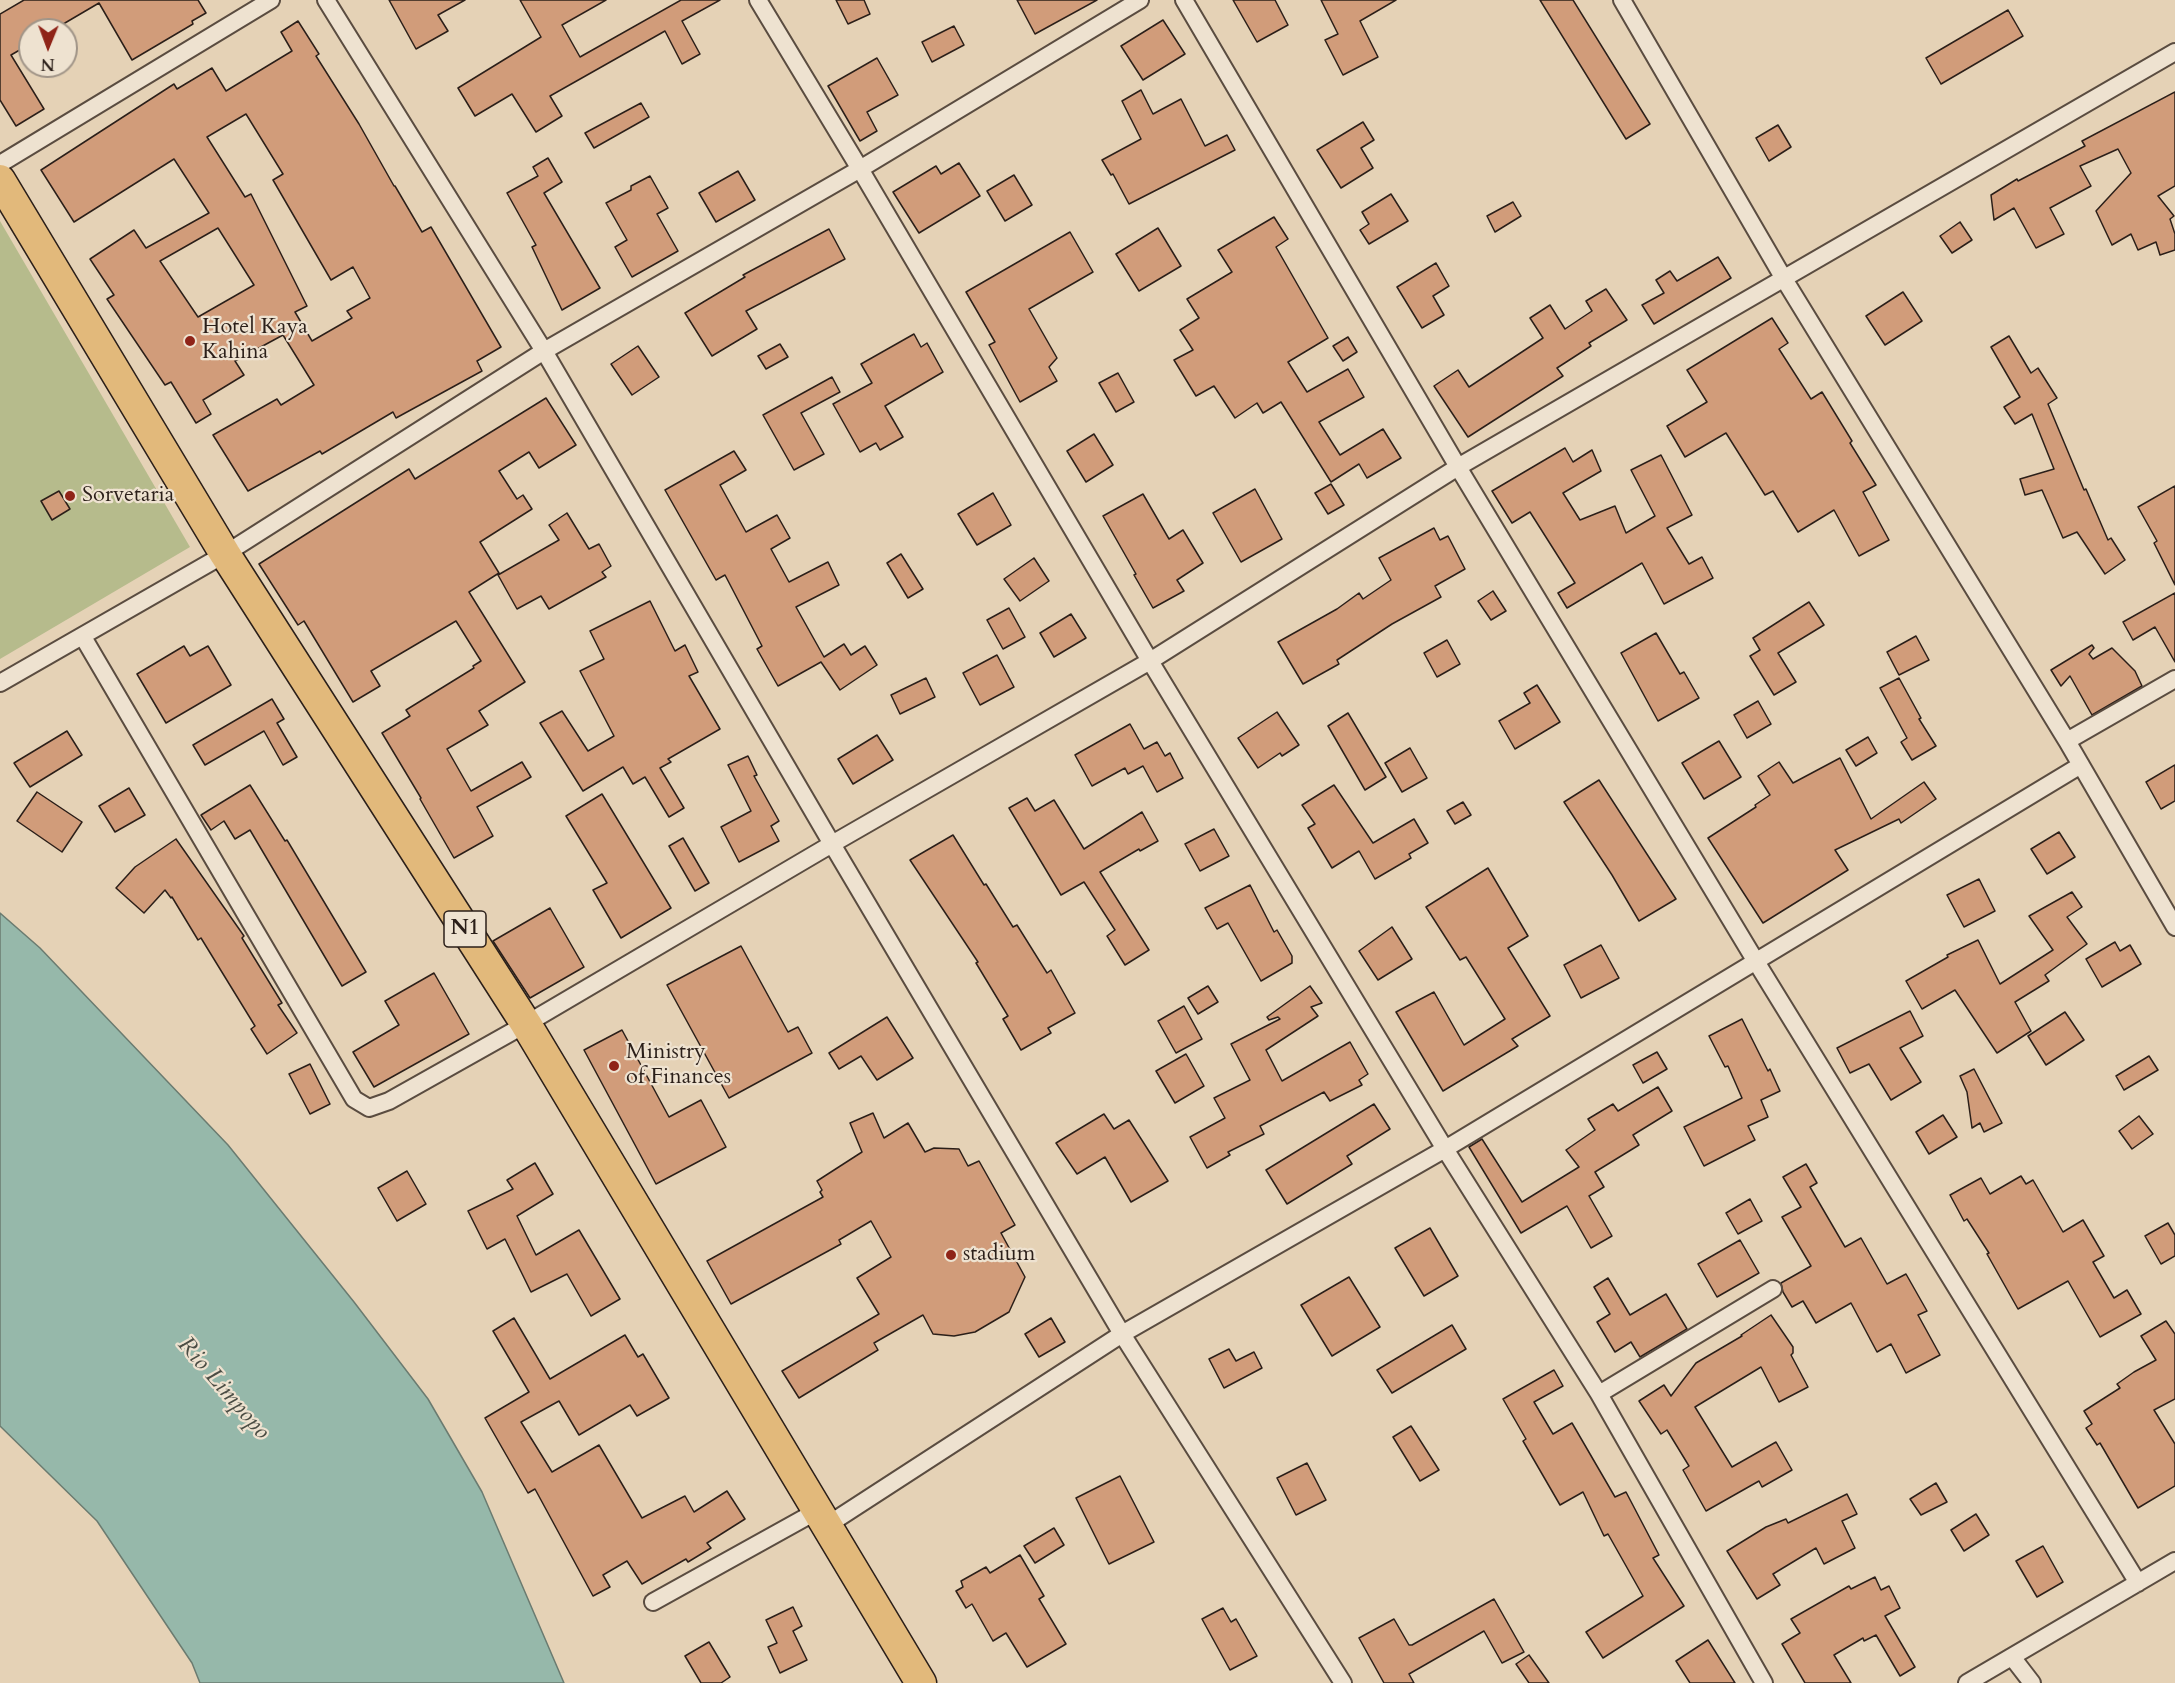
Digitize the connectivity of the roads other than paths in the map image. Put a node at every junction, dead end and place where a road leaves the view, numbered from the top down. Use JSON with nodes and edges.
{"nodes":[{"id":1,"x":272,"y":0,"type":"edge"},
{"id":2,"x":326,"y":0,"type":"edge"},
{"id":3,"x":758,"y":0,"type":"edge"},
{"id":4,"x":1140,"y":0,"type":"edge"},
{"id":5,"x":1184,"y":0,"type":"edge"},
{"id":6,"x":1622,"y":0,"type":"edge"},
{"id":7,"x":2175,"y":52,"type":"edge"},
{"id":8,"x":0,"y":164,"type":"edge"},
{"id":9,"x":860,"y":169,"type":"junction"},
{"id":10,"x":0,"y":180,"type":"edge"},
{"id":11,"x":1784,"y":279,"type":"junction"},
{"id":12,"x":544,"y":351,"type":"junction"},
{"id":13,"x":1458,"y":467,"type":"junction"},
{"id":14,"x":225,"y":554,"type":"junction"},
{"id":15,"x":83,"y":637,"type":"junction"},
{"id":16,"x":1150,"y":661,"type":"junction"},
{"id":17,"x":2175,"y":679,"type":"edge"},
{"id":18,"x":0,"y":683,"type":"edge"},
{"id":19,"x":2067,"y":741,"type":"junction"},
{"id":20,"x":2080,"y":765,"type":"junction"},
{"id":21,"x":832,"y":844,"type":"junction"},
{"id":22,"x":2175,"y":927,"type":"edge"},
{"id":23,"x":1755,"y":960,"type":"junction"},
{"id":24,"x":526,"y":1024,"type":"junction"},
{"id":25,"x":1445,"y":1149,"type":"junction"},
{"id":26,"x":1773,"y":1289,"type":"dead end"},
{"id":27,"x":1122,"y":1334,"type":"junction"},
{"id":28,"x":1599,"y":1394,"type":"junction"},
{"id":29,"x":822,"y":1518,"type":"junction"},
{"id":30,"x":2175,"y":1561,"type":"edge"},
{"id":31,"x":2138,"y":1583,"type":"junction"},
{"id":32,"x":653,"y":1602,"type":"dead end"},
{"id":33,"x":2012,"y":1657,"type":"junction"},
{"id":34,"x":921,"y":1683,"type":"edge"},
{"id":35,"x":1343,"y":1683,"type":"edge"},
{"id":36,"x":1764,"y":1683,"type":"edge"},
{"id":37,"x":1968,"y":1683,"type":"edge"},
{"id":38,"x":2032,"y":1683,"type":"edge"}],
"edges":[{"from":1,"to":8,"type":"street"},
{"from":2,"to":12,"type":"street"},
{"from":3,"to":9,"type":"street"},
{"from":4,"to":9,"type":"street"},
{"from":5,"to":13,"type":"street"},
{"from":6,"to":11,"type":"street"},
{"from":7,"to":11,"type":"street"},
{"from":9,"to":12,"type":"street"},
{"from":9,"to":16,"type":"street"},
{"from":10,"to":14,"type":"highway","number":"N1"},
{"from":11,"to":13,"type":"street"},
{"from":11,"to":19,"type":"street"},
{"from":12,"to":14,"type":"street"},
{"from":12,"to":21,"type":"street"},
{"from":13,"to":16,"type":"street"},
{"from":13,"to":23,"type":"street"},
{"from":14,"to":15,"type":"street"},
{"from":14,"to":24,"type":"highway","number":"N1"},
{"from":15,"to":18,"type":"street"},
{"from":15,"to":24,"type":"street"},
{"from":16,"to":21,"type":"street"},
{"from":16,"to":25,"type":"street"},
{"from":17,"to":19,"type":"street"},
{"from":19,"to":20,"type":"street"},
{"from":20,"to":22,"type":"street"},
{"from":20,"to":23,"type":"street"},
{"from":21,"to":24,"type":"street"},
{"from":21,"to":27,"type":"street"},
{"from":23,"to":25,"type":"street"},
{"from":23,"to":31,"type":"street"},
{"from":24,"to":29,"type":"highway","number":"N1"},
{"from":25,"to":27,"type":"street"},
{"from":25,"to":28,"type":"street"},
{"from":26,"to":28,"type":"street"},
{"from":27,"to":29,"type":"street"},
{"from":27,"to":35,"type":"street"},
{"from":28,"to":36,"type":"street"},
{"from":29,"to":32,"type":"street"},
{"from":29,"to":34,"type":"highway","number":"N1"},
{"from":30,"to":31,"type":"street"},
{"from":31,"to":33,"type":"street"},
{"from":33,"to":37,"type":"street"},
{"from":33,"to":38,"type":"street"}]}
